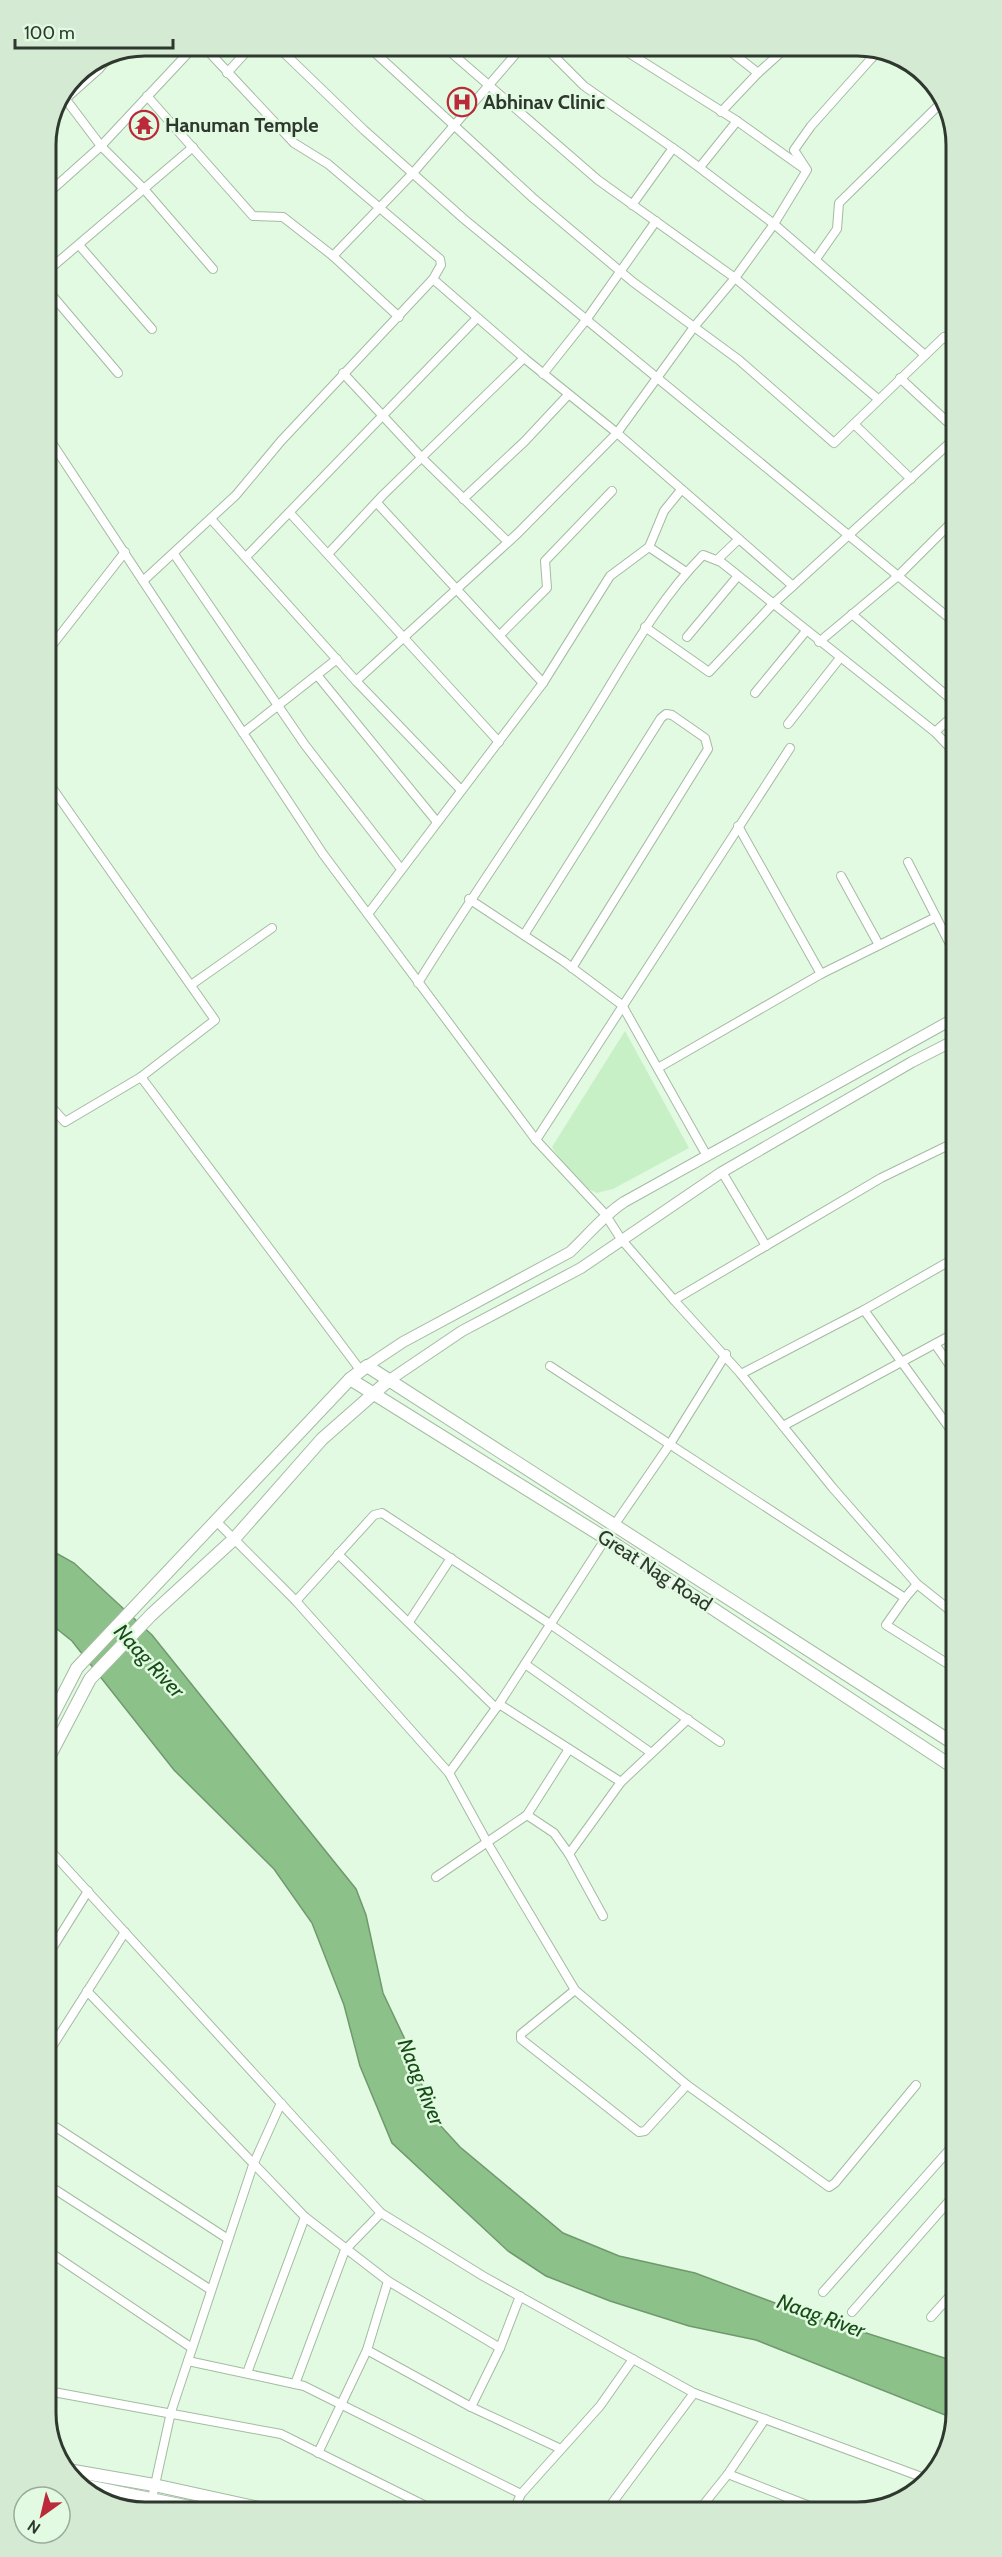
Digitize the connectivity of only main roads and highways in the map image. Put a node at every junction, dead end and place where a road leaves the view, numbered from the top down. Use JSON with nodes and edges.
{"nodes":[{"id":1,"x":350,"y":1379,"type":"junction"},
{"id":2,"x":388,"y":1381,"type":"junction"},
{"id":3,"x":371,"y":1394,"type":"junction"},
{"id":4,"x":615,"y":1524,"type":"junction"},
{"id":5,"x":606,"y":1538,"type":"junction"},
{"id":6,"x":56,"y":1709,"type":"edge"},
{"id":7,"x":946,"y":1739,"type":"edge"},
{"id":8,"x":56,"y":1744,"type":"edge"},
{"id":9,"x":946,"y":1762,"type":"edge"},
{"id":10,"x":79,"y":2472,"type":"edge"},
{"id":11,"x":99,"y":2488,"type":"edge"},
{"id":12,"x":165,"y":2501,"type":"edge"},
{"id":13,"x":227,"y":2501,"type":"edge"}],
"edges":[{"from":1,"to":2,"type":"main road","name":"Great Nag Road"},
{"from":1,"to":3,"type":"main road","name":"Great Nag Road"},
{"from":1,"to":6,"type":"main road"},
{"from":2,"to":3,"type":"main road"},
{"from":2,"to":4,"type":"main road","name":"Great Nag Road"},
{"from":3,"to":5,"type":"main road","name":"Great Nag Road"},
{"from":3,"to":8,"type":"main road"},
{"from":4,"to":5,"type":"main road"},
{"from":4,"to":7,"type":"main road","name":"Great Nag Road"},
{"from":5,"to":9,"type":"main road","name":"Great Nag Road"},
{"from":10,"to":13,"type":"main road"},
{"from":11,"to":12,"type":"main road"}]}
